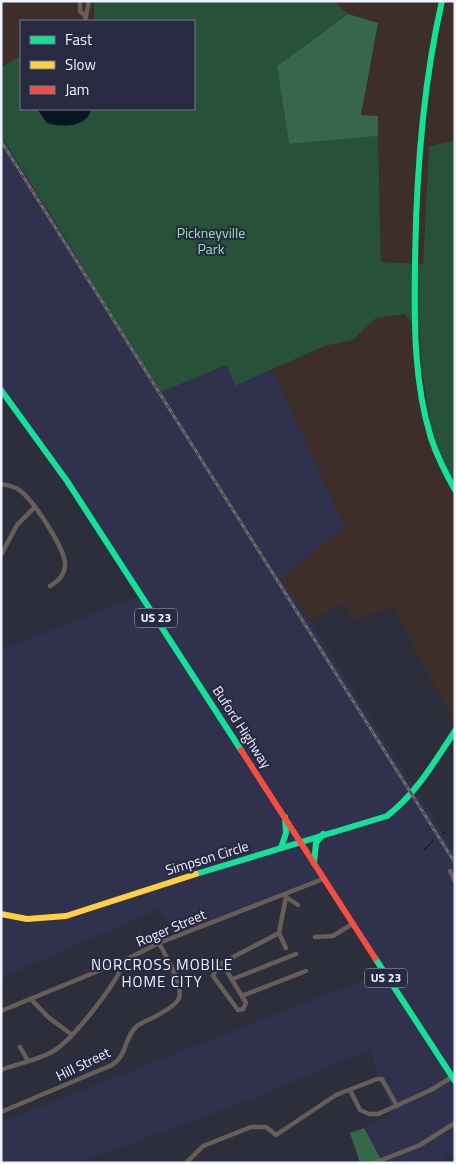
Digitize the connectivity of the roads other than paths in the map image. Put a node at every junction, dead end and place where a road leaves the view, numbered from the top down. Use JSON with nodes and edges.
{"nodes":[{"id":1,"x":80,"y":1,"type":"edge"},
{"id":2,"x":89,"y":1,"type":"edge"},
{"id":3,"x":442,"y":1,"type":"edge"},
{"id":4,"x":85,"y":19,"type":"edge"},
{"id":5,"x":1,"y":390,"type":"edge"},
{"id":6,"x":8,"y":399,"type":"junction"},
{"id":7,"x":1,"y":403,"type":"edge"},
{"id":8,"x":1,"y":484,"type":"edge"},
{"id":9,"x":455,"y":490,"type":"edge"},
{"id":10,"x":34,"y":508,"type":"junction"},
{"id":11,"x":1,"y":555,"type":"edge"},
{"id":12,"x":50,"y":586,"type":"dead end"},
{"id":13,"x":455,"y":731,"type":"edge"},
{"id":14,"x":285,"y":816,"type":"junction"},
{"id":15,"x":323,"y":834,"type":"junction"},
{"id":16,"x":301,"y":841,"type":"junction"},
{"id":17,"x":281,"y":848,"type":"junction"},
{"id":18,"x":314,"y":864,"type":"junction"},
{"id":19,"x":450,"y":871,"type":"dead end"},
{"id":20,"x":323,"y":878,"type":"junction"},
{"id":21,"x":455,"y":881,"type":"edge"},
{"id":22,"x":285,"y":896,"type":"junction"},
{"id":23,"x":298,"y":904,"type":"dead end"},
{"id":24,"x":1,"y":914,"type":"edge"},
{"id":25,"x":352,"y":924,"type":"junction"},
{"id":26,"x":279,"y":933,"type":"junction"},
{"id":27,"x":315,"y":938,"type":"dead end"},
{"id":28,"x":159,"y":943,"type":"junction"},
{"id":29,"x":286,"y":948,"type":"dead end"},
{"id":30,"x":296,"y":954,"type":"dead end"},
{"id":31,"x":125,"y":960,"type":"junction"},
{"id":32,"x":222,"y":963,"type":"junction"},
{"id":33,"x":306,"y":971,"type":"dead end"},
{"id":34,"x":232,"y":979,"type":"junction"},
{"id":35,"x":244,"y":995,"type":"junction"},
{"id":36,"x":31,"y":999,"type":"junction"},
{"id":37,"x":1,"y":1011,"type":"edge"},
{"id":38,"x":71,"y":1034,"type":"junction"},
{"id":39,"x":20,"y":1047,"type":"dead end"},
{"id":40,"x":28,"y":1061,"type":"junction"},
{"id":41,"x":1,"y":1070,"type":"edge"},
{"id":42,"x":453,"y":1079,"type":"edge"},
{"id":43,"x":350,"y":1090,"type":"junction"},
{"id":44,"x":397,"y":1106,"type":"junction"},
{"id":45,"x":1,"y":1112,"type":"edge"},
{"id":46,"x":455,"y":1123,"type":"edge"},
{"id":47,"x":186,"y":1163,"type":"edge"},
{"id":48,"x":374,"y":1163,"type":"edge"}],
"edges":[{"from":1,"to":4,"type":"street"},
{"from":2,"to":4,"type":"street"},
{"from":3,"to":9,"type":"street"},
{"from":5,"to":6,"type":"street","name":"Buford Highway","number":"US 23"},
{"from":6,"to":7,"type":"street"},
{"from":6,"to":14,"type":"street","name":"Buford Highway","number":"US 23"},
{"from":8,"to":10,"type":"street"},
{"from":10,"to":11,"type":"street"},
{"from":10,"to":12,"type":"street"},
{"from":13,"to":15,"type":"street","name":"Simpson Circle"},
{"from":14,"to":16,"type":"street","name":"Buford Highway","number":"US 23"},
{"from":14,"to":17,"type":"street"},
{"from":15,"to":16,"type":"street","name":"Simpson Circle"},
{"from":15,"to":18,"type":"street"},
{"from":16,"to":17,"type":"street","name":"Simpson Circle"},
{"from":16,"to":18,"type":"street","name":"Buford Highway","number":"US 23"},
{"from":17,"to":24,"type":"street","name":"Simpson Circle"},
{"from":18,"to":20,"type":"street","name":"Buford Highway","number":"US 23"},
{"from":19,"to":21,"type":"street"},
{"from":20,"to":22,"type":"street","name":"Roger Street"},
{"from":20,"to":25,"type":"street","name":"Buford Highway","number":"US 23"},
{"from":22,"to":23,"type":"street"},
{"from":22,"to":26,"type":"street"},
{"from":22,"to":28,"type":"street","name":"Roger Street"},
{"from":25,"to":27,"type":"street"},
{"from":25,"to":42,"type":"street","name":"Buford Highway","number":"US 23"},
{"from":26,"to":29,"type":"street"},
{"from":26,"to":32,"type":"street"},
{"from":28,"to":31,"type":"street","name":"Roger Street"},
{"from":28,"to":45,"type":"street","name":"Hill Street"},
{"from":30,"to":34,"type":"street"},
{"from":31,"to":36,"type":"street","name":"Roger Street"},
{"from":31,"to":38,"type":"street"},
{"from":32,"to":34,"type":"street"},
{"from":32,"to":35,"type":"street"},
{"from":33,"to":35,"type":"street"},
{"from":34,"to":35,"type":"street"},
{"from":36,"to":37,"type":"street","name":"Roger Street"},
{"from":36,"to":38,"type":"street"},
{"from":38,"to":40,"type":"street"},
{"from":39,"to":40,"type":"street"},
{"from":40,"to":41,"type":"street"},
{"from":42,"to":44,"type":"street"},
{"from":43,"to":44,"type":"street"},
{"from":43,"to":44,"type":"street"},
{"from":43,"to":47,"type":"street"},
{"from":46,"to":48,"type":"street"}]}
